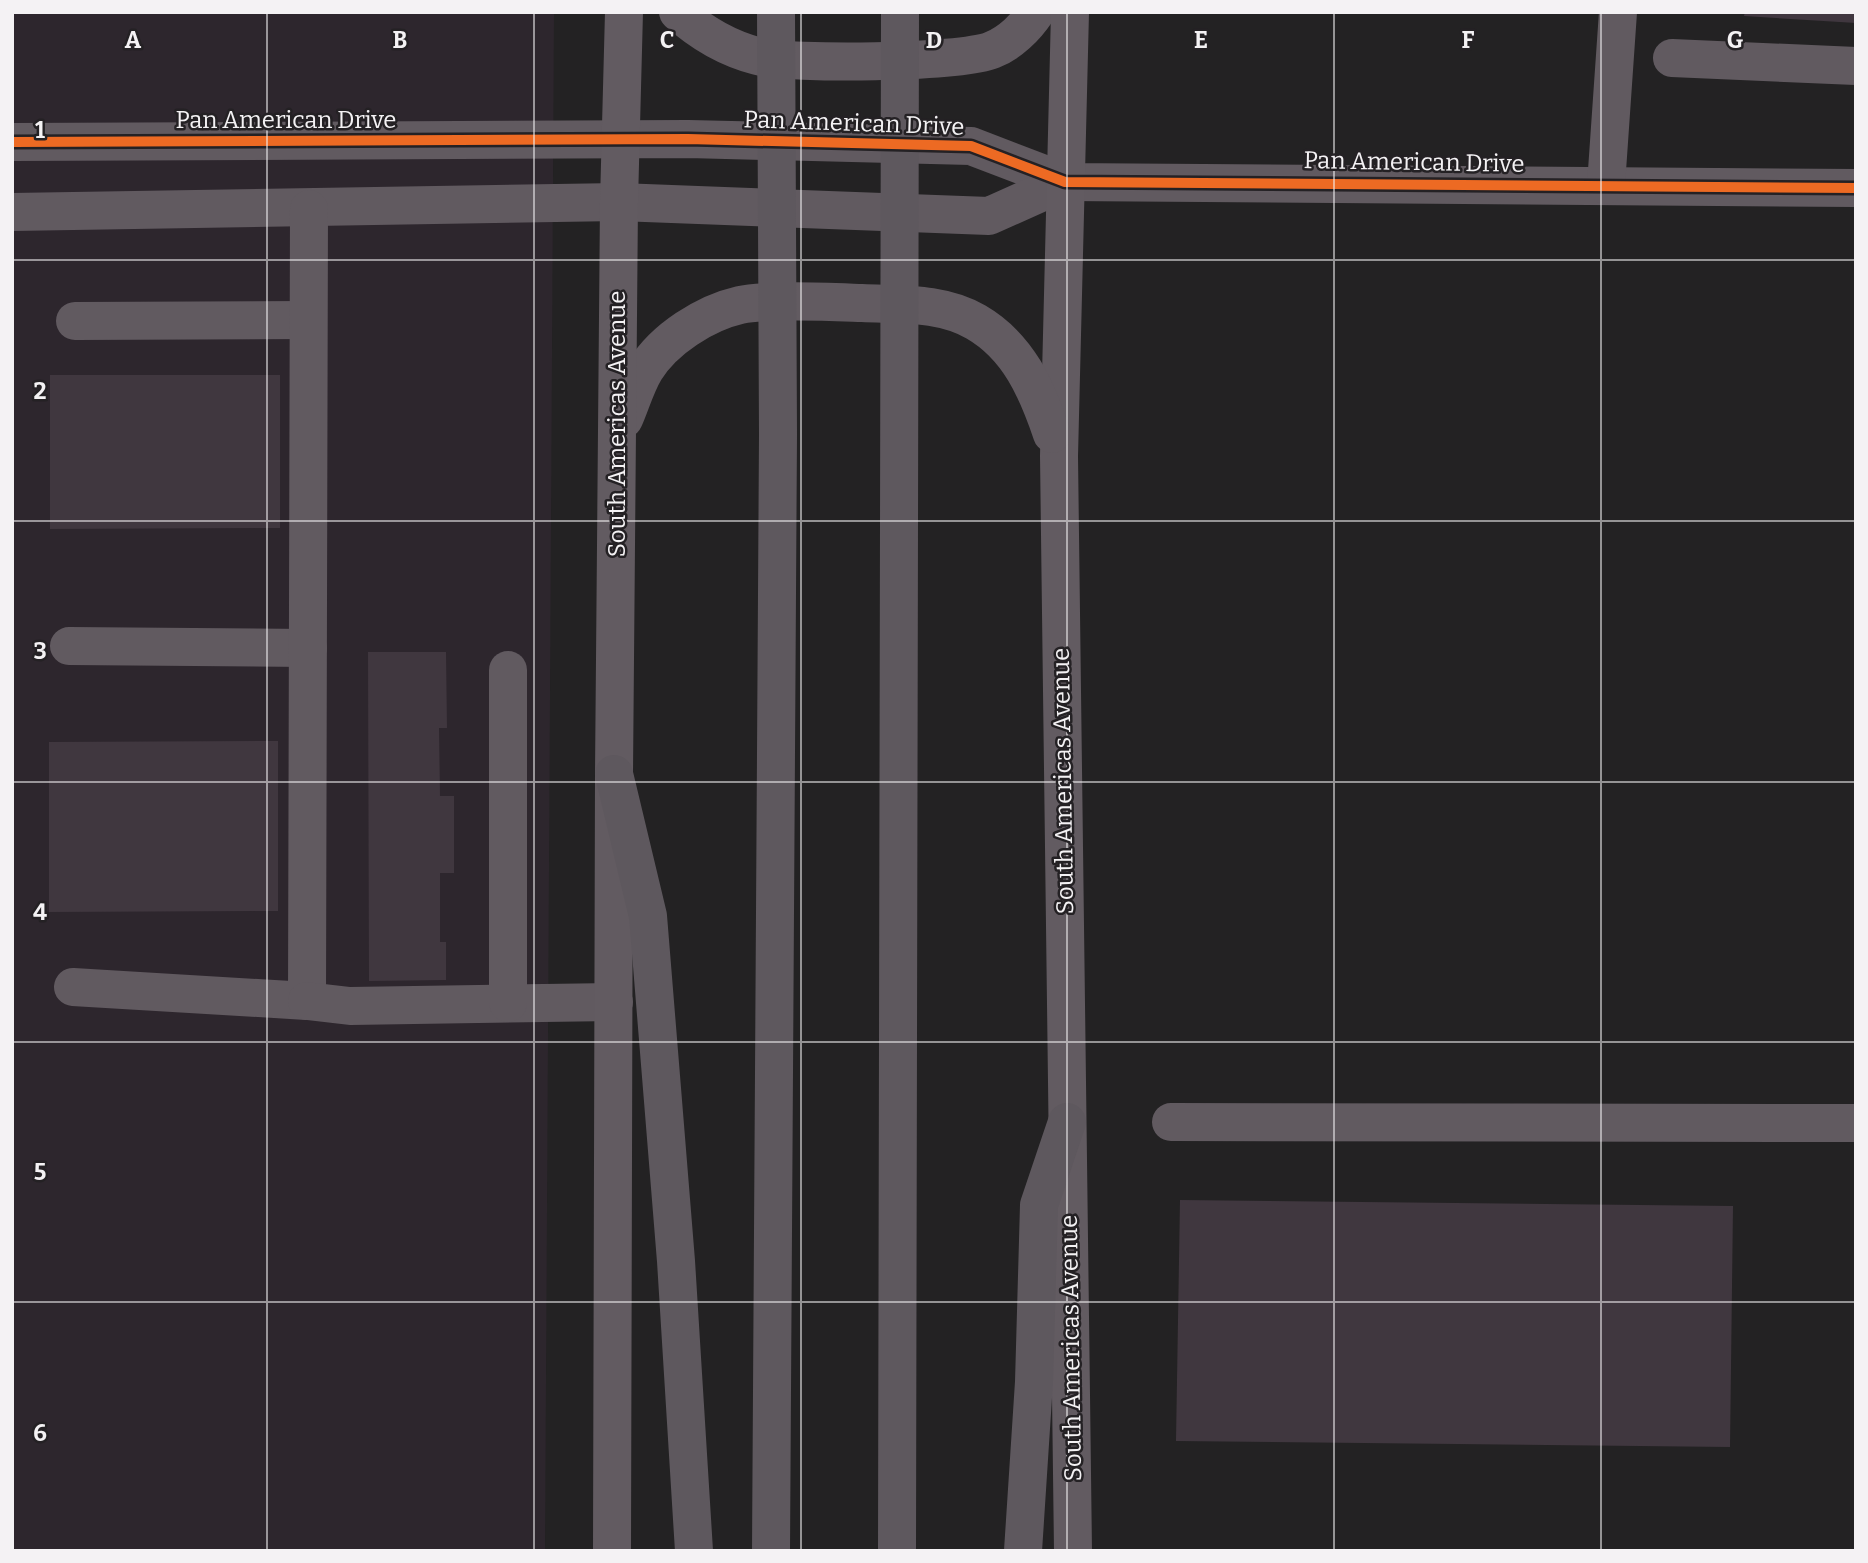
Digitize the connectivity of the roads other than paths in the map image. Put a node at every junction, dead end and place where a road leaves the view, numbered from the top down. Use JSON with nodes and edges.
{"nodes":[{"id":1,"x":624,"y":12,"type":"edge"},
{"id":2,"x":678,"y":12,"type":"edge"},
{"id":3,"x":776,"y":12,"type":"edge"},
{"id":4,"x":900,"y":12,"type":"edge"},
{"id":5,"x":1037,"y":12,"type":"edge"},
{"id":6,"x":1070,"y":12,"type":"edge"},
{"id":7,"x":1618,"y":12,"type":"edge"},
{"id":8,"x":1672,"y":58,"type":"dead end"},
{"id":9,"x":1856,"y":66,"type":"edge"},
{"id":10,"x":620,"y":139,"type":"junction"},
{"id":11,"x":12,"y":142,"type":"edge"},
{"id":12,"x":1065,"y":182,"type":"junction"},
{"id":13,"x":1606,"y":185,"type":"junction"},
{"id":14,"x":1856,"y":188,"type":"edge"},
{"id":15,"x":619,"y":202,"type":"junction"},
{"id":16,"x":309,"y":209,"type":"junction"},
{"id":17,"x":12,"y":212,"type":"edge"},
{"id":18,"x":308,"y":320,"type":"junction"},
{"id":19,"x":75,"y":321,"type":"dead end"},
{"id":20,"x":617,"y":436,"type":"junction"},
{"id":21,"x":1059,"y":456,"type":"junction"},
{"id":22,"x":69,"y":646,"type":"dead end"},
{"id":23,"x":308,"y":648,"type":"junction"},
{"id":24,"x":509,"y":670,"type":"dead end"},
{"id":25,"x":614,"y":774,"type":"junction"},
{"id":26,"x":72,"y":987,"type":"dead end"},
{"id":27,"x":307,"y":1001,"type":"junction"},
{"id":28,"x":614,"y":1002,"type":"junction"},
{"id":29,"x":508,"y":1003,"type":"junction"},
{"id":30,"x":1067,"y":1122,"type":"junction"},
{"id":31,"x":1171,"y":1122,"type":"dead end"},
{"id":32,"x":1856,"y":1123,"type":"edge"},
{"id":33,"x":612,"y":1551,"type":"edge"},
{"id":34,"x":694,"y":1551,"type":"edge"},
{"id":35,"x":771,"y":1551,"type":"edge"},
{"id":36,"x":897,"y":1551,"type":"edge"},
{"id":37,"x":1023,"y":1551,"type":"edge"},
{"id":38,"x":1073,"y":1551,"type":"edge"}],
"edges":[{"from":1,"to":10,"type":"main road","name":"South Americas Avenue"},
{"from":2,"to":5,"type":"main road"},
{"from":3,"to":35,"type":"highway"},
{"from":4,"to":36,"type":"highway"},
{"from":6,"to":12,"type":"main road","name":"South Americas Avenue"},
{"from":7,"to":13,"type":"street"},
{"from":8,"to":9,"type":"street"},
{"from":10,"to":11,"type":"street","name":"Pan American Drive"},
{"from":10,"to":12,"type":"street","name":"Pan American Drive"},
{"from":10,"to":15,"type":"main road","name":"South Americas Avenue"},
{"from":12,"to":13,"type":"street","name":"Pan American Drive"},
{"from":12,"to":15,"type":"street","name":"Pan American Drive"},
{"from":12,"to":21,"type":"main road","name":"South Americas Avenue"},
{"from":13,"to":14,"type":"street","name":"Pan American Drive"},
{"from":15,"to":16,"type":"street","name":"Pan American Drive"},
{"from":15,"to":20,"type":"main road","name":"South Americas Avenue"},
{"from":16,"to":17,"type":"street","name":"Pan American Drive"},
{"from":16,"to":18,"type":"street"},
{"from":18,"to":19,"type":"street"},
{"from":18,"to":23,"type":"street"},
{"from":20,"to":21,"type":"main road"},
{"from":20,"to":25,"type":"main road","name":"South Americas Avenue"},
{"from":21,"to":30,"type":"main road","name":"South Americas Avenue"},
{"from":22,"to":23,"type":"street"},
{"from":23,"to":27,"type":"street"},
{"from":24,"to":29,"type":"street"},
{"from":25,"to":28,"type":"main road","name":"South Americas Avenue"},
{"from":25,"to":34,"type":"highway"},
{"from":26,"to":27,"type":"street"},
{"from":27,"to":29,"type":"street"},
{"from":28,"to":29,"type":"street"},
{"from":28,"to":33,"type":"main road","name":"South Americas Avenue"},
{"from":30,"to":37,"type":"highway"},
{"from":30,"to":38,"type":"main road","name":"South Americas Avenue"},
{"from":31,"to":32,"type":"street"}]}
